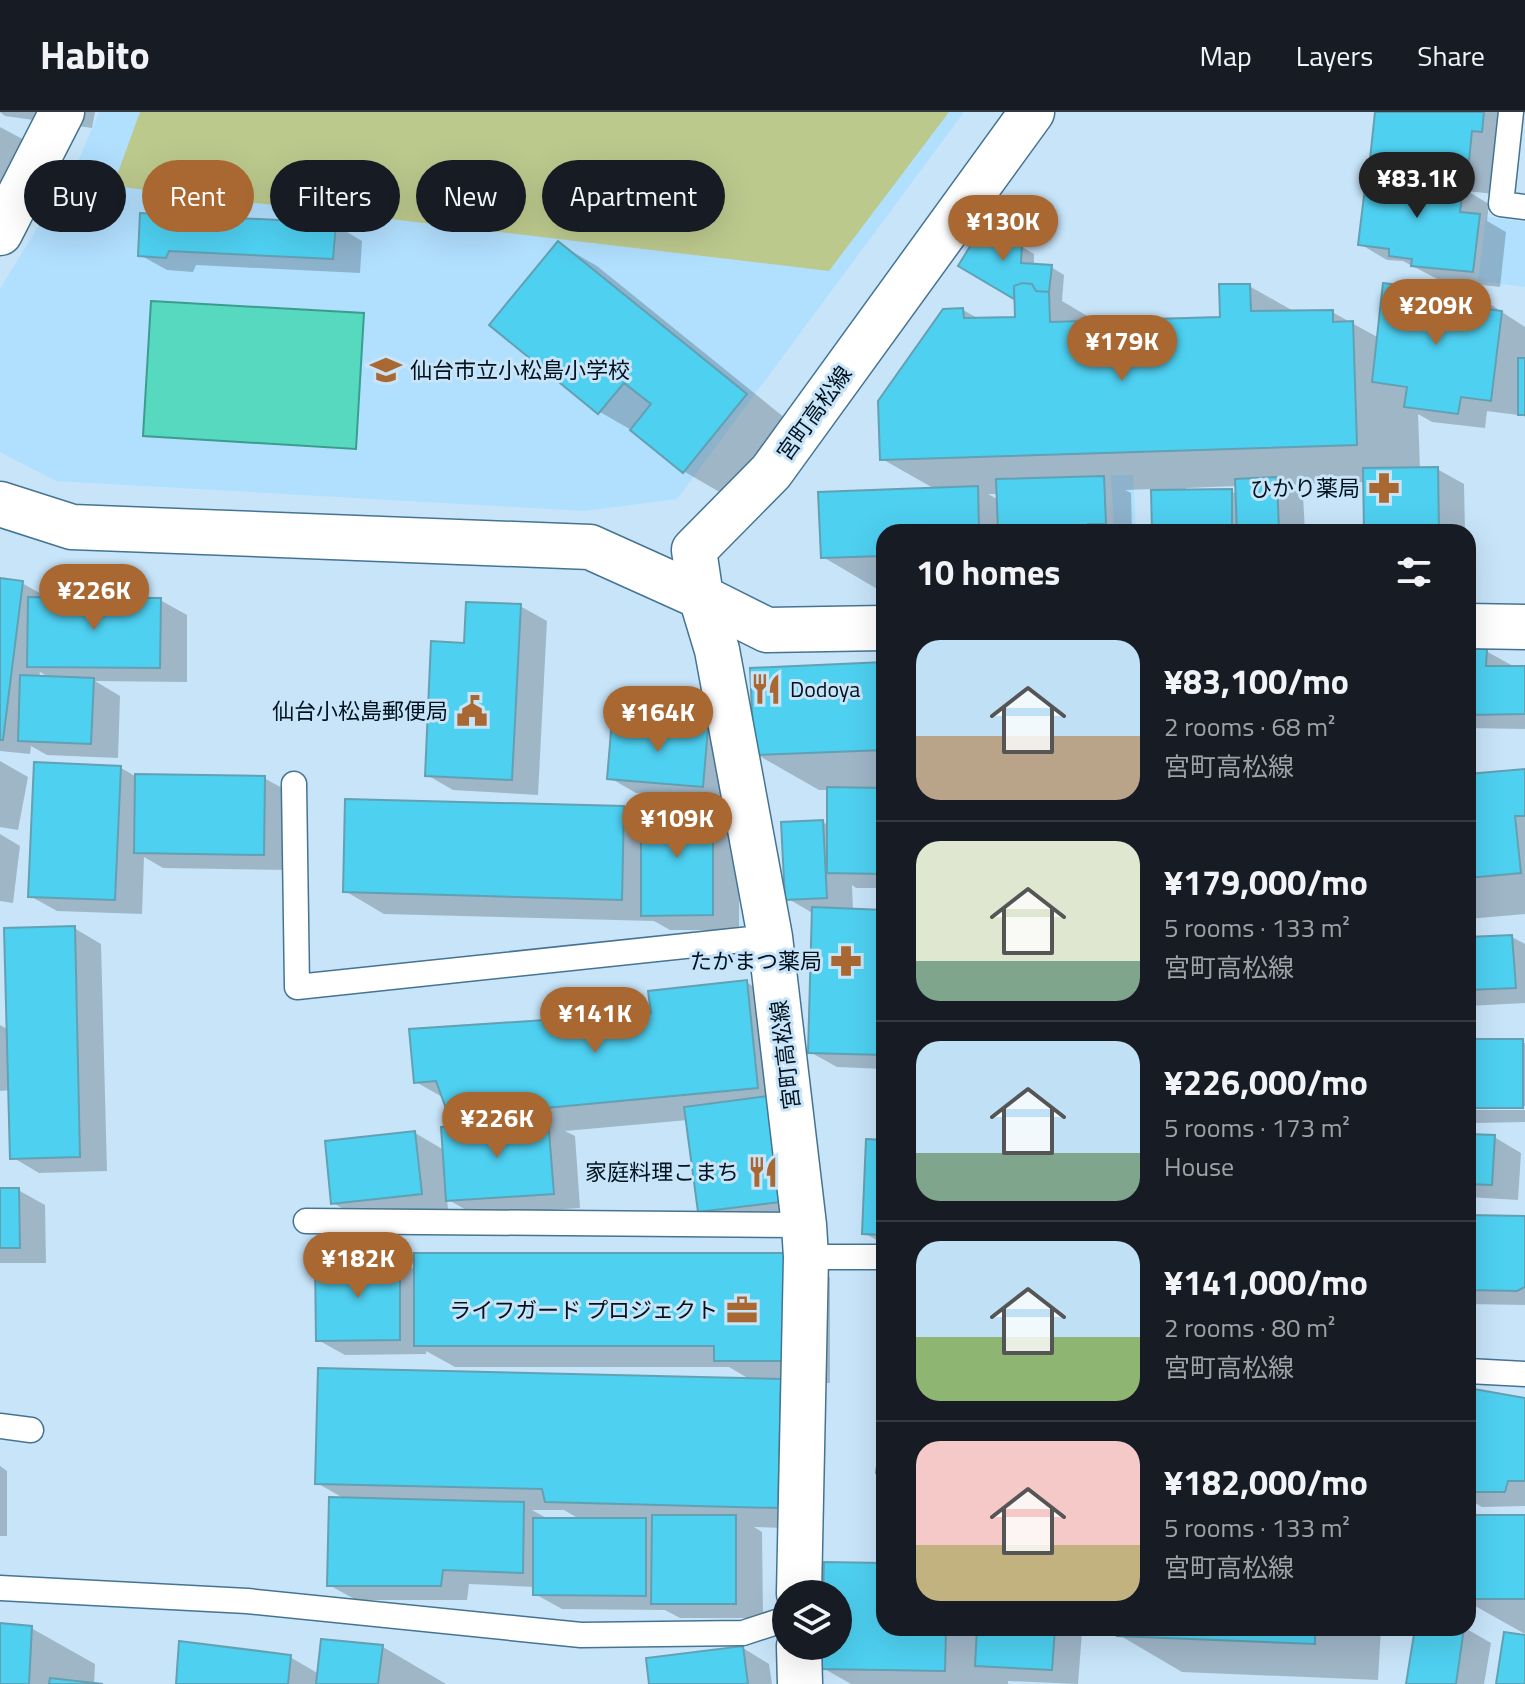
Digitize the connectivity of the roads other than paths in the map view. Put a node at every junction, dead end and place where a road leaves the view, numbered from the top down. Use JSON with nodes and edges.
{"nodes":[{"id":1,"x":62,"y":112,"type":"edge"},
{"id":2,"x":1032,"y":112,"type":"edge"},
{"id":3,"x":1511,"y":112,"type":"edge"},
{"id":4,"x":1525,"y":207,"type":"edge"},
{"id":5,"x":0,"y":233,"type":"edge"},
{"id":6,"x":0,"y":504,"type":"edge"},
{"id":7,"x":701,"y":597,"type":"junction"},
{"id":8,"x":1476,"y":626,"type":"edge"},
{"id":9,"x":1525,"y":627,"type":"edge"},
{"id":10,"x":876,"y":628,"type":"edge"},
{"id":11,"x":294,"y":784,"type":"dead end"},
{"id":12,"x":770,"y":937,"type":"junction"},
{"id":13,"x":306,"y":1221,"type":"dead end"},
{"id":14,"x":805,"y":1241,"type":"junction"},
{"id":15,"x":876,"y":1255,"type":"edge"},
{"id":16,"x":1476,"y":1371,"type":"edge"},
{"id":17,"x":1525,"y":1374,"type":"edge"},
{"id":18,"x":0,"y":1426,"type":"edge"},
{"id":19,"x":31,"y":1430,"type":"dead end"},
{"id":20,"x":799,"y":1580,"type":"edge"},
{"id":21,"x":0,"y":1588,"type":"edge"},
{"id":22,"x":772,"y":1624,"type":"edge"},
{"id":23,"x":799,"y":1660,"type":"edge"},
{"id":24,"x":800,"y":1684,"type":"edge"}],
"edges":[{"from":1,"to":5,"type":"street"},
{"from":2,"to":7,"type":"street","name":"宮町高松線"},
{"from":3,"to":4,"type":"lane"},
{"from":6,"to":7,"type":"street"},
{"from":7,"to":10,"type":"street"},
{"from":7,"to":12,"type":"street","name":"宮町高松線"},
{"from":8,"to":9,"type":"street"},
{"from":11,"to":12,"type":"lane"},
{"from":12,"to":14,"type":"street","name":"宮町高松線"},
{"from":13,"to":14,"type":"lane"},
{"from":14,"to":15,"type":"lane"},
{"from":14,"to":20,"type":"street","name":"宮町高松線"},
{"from":16,"to":17,"type":"lane"},
{"from":18,"to":19,"type":"lane"},
{"from":21,"to":22,"type":"lane"},
{"from":23,"to":24,"type":"street"}]}
